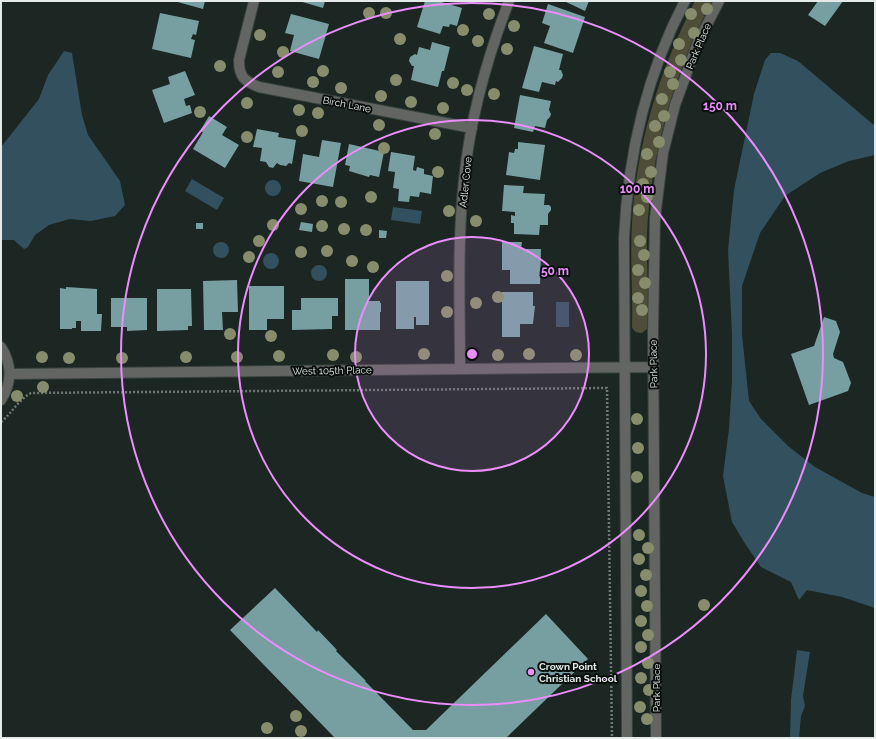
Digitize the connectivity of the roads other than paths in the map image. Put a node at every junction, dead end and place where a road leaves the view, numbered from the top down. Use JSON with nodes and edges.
{"nodes":[{"id":1,"x":254,"y":1,"type":"edge"},
{"id":2,"x":509,"y":1,"type":"edge"},
{"id":3,"x":685,"y":1,"type":"edge"},
{"id":4,"x":719,"y":1,"type":"edge"},
{"id":5,"x":472,"y":128,"type":"junction"},
{"id":6,"x":1,"y":347,"type":"edge"},
{"id":7,"x":625,"y":367,"type":"junction"},
{"id":8,"x":654,"y":367,"type":"junction"},
{"id":9,"x":460,"y":368,"type":"junction"},
{"id":10,"x":10,"y":374,"type":"junction"},
{"id":11,"x":1,"y":400,"type":"edge"},
{"id":12,"x":627,"y":738,"type":"edge"},
{"id":13,"x":656,"y":738,"type":"edge"}],
"edges":[{"from":1,"to":5,"type":"street","name":"Birch Lane"},
{"from":2,"to":5,"type":"street","name":"Adler Cove"},
{"from":3,"to":7,"type":"street"},
{"from":4,"to":8,"type":"street","name":"Park Place"},
{"from":5,"to":9,"type":"street","name":"Adler Cove"},
{"from":6,"to":10,"type":"street"},
{"from":7,"to":8,"type":"street","name":"West 105th Place"},
{"from":7,"to":9,"type":"street","name":"West 105th Place"},
{"from":7,"to":12,"type":"street"},
{"from":8,"to":13,"type":"street","name":"Park Place"},
{"from":9,"to":10,"type":"street","name":"West 105th Place"},
{"from":10,"to":11,"type":"street"}]}
